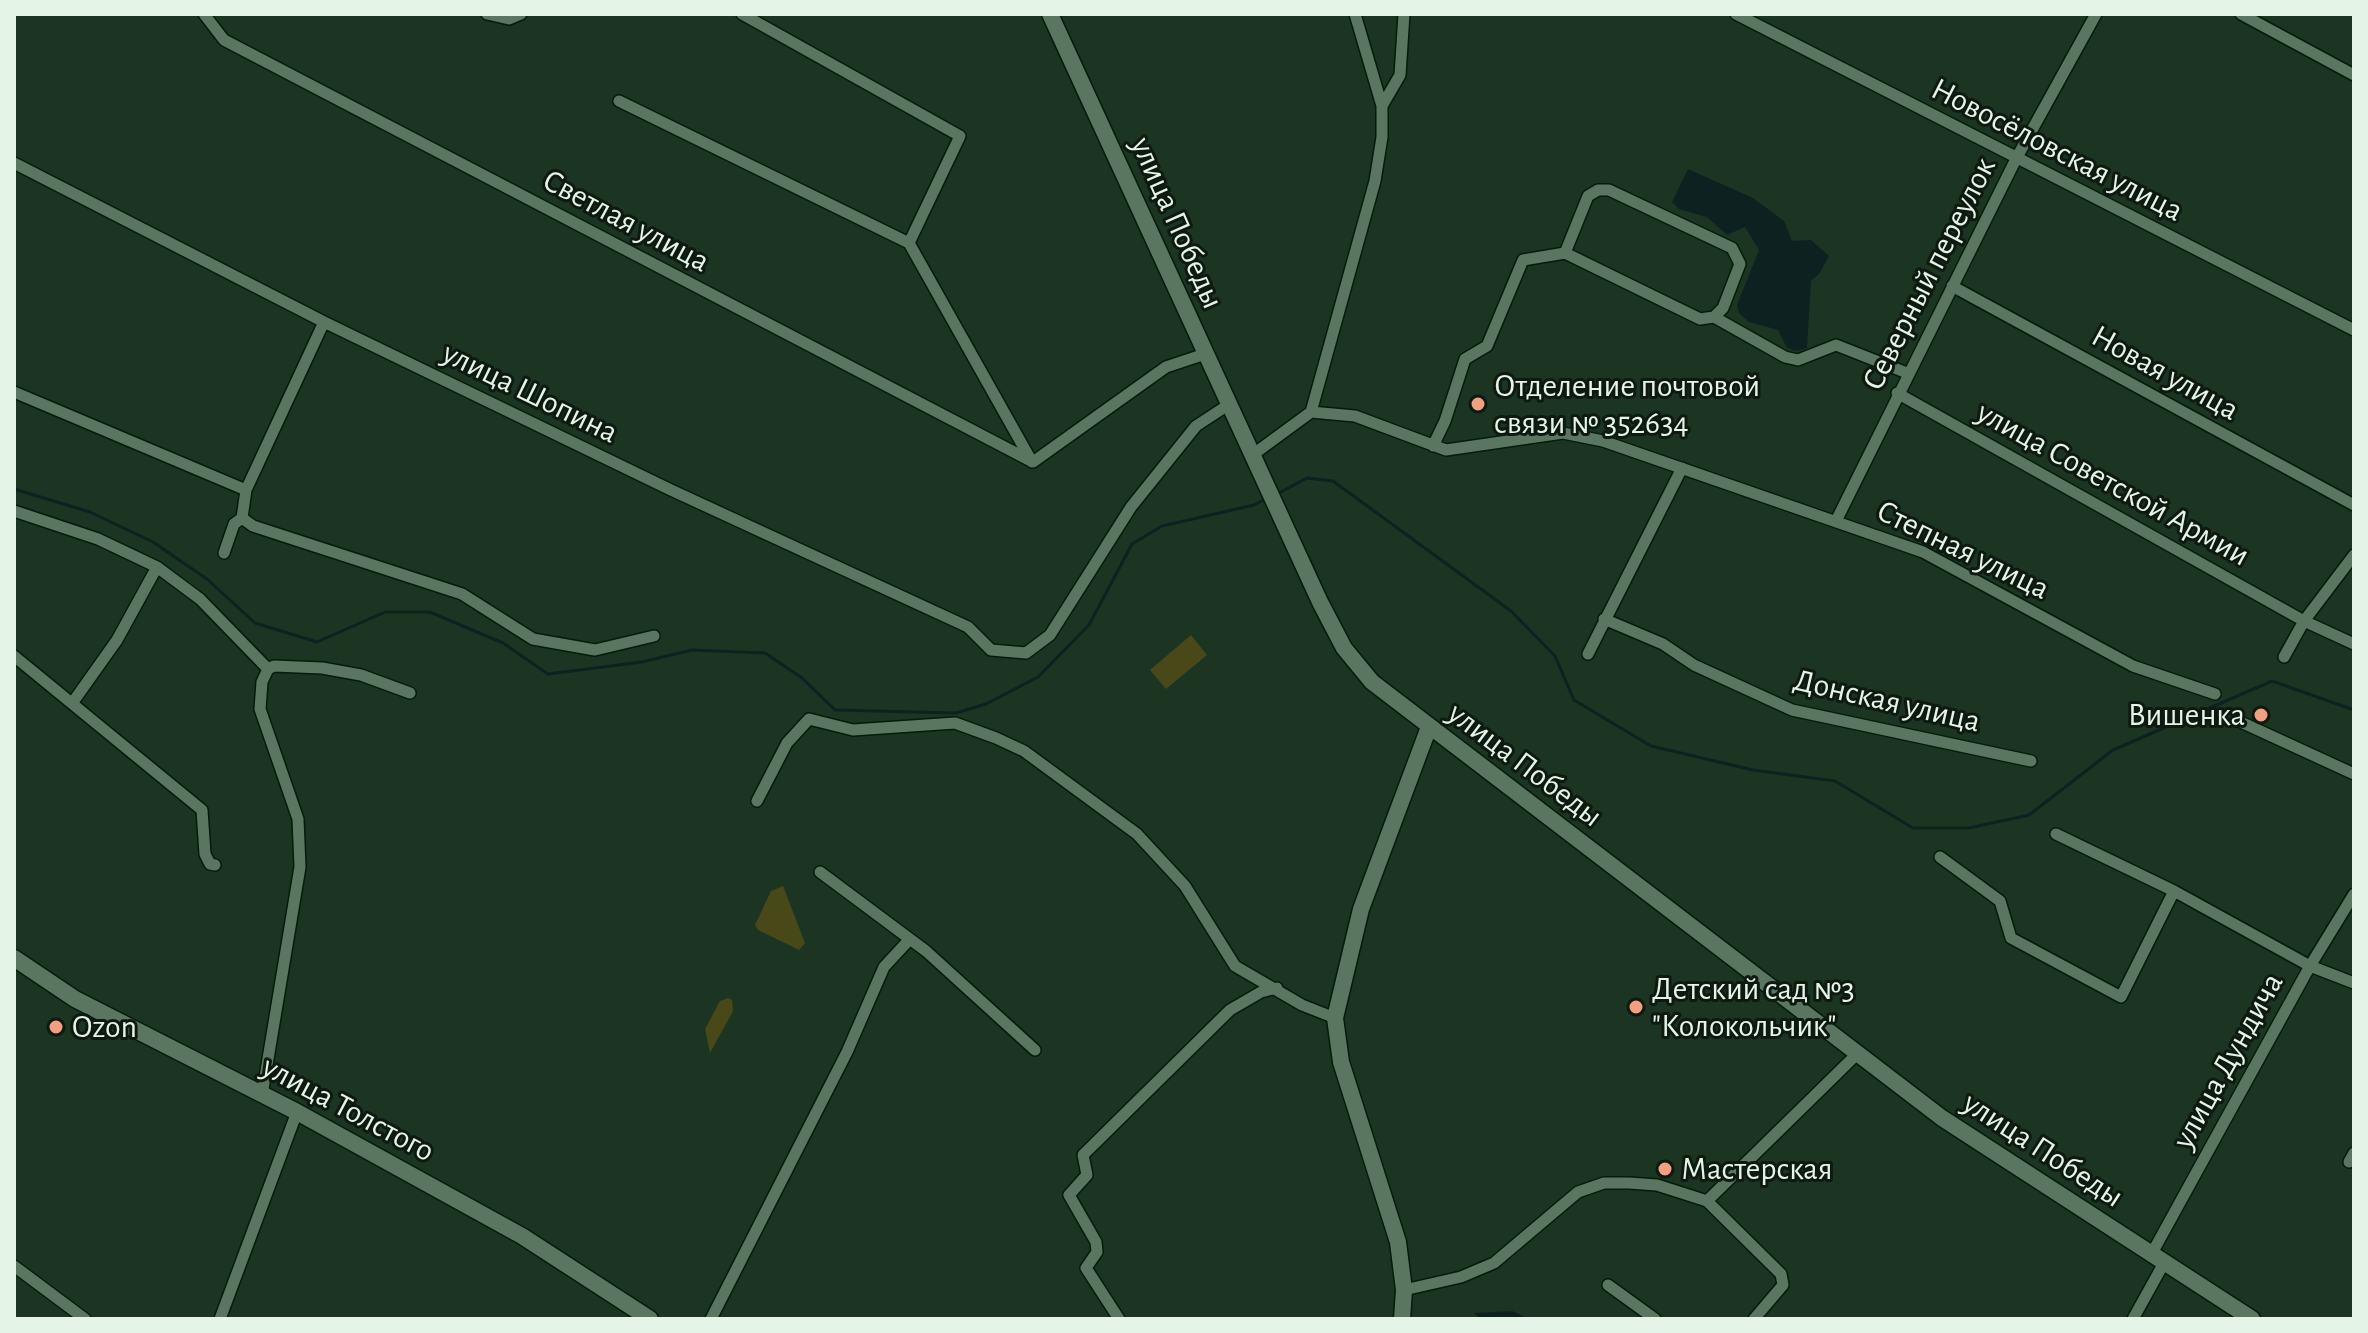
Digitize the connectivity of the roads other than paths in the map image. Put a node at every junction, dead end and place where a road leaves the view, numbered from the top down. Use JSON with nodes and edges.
{"nodes":[{"id":1,"x":204,"y":14,"type":"edge"},
{"id":2,"x":487,"y":14,"type":"edge"},
{"id":3,"x":521,"y":14,"type":"edge"},
{"id":4,"x":742,"y":14,"type":"edge"},
{"id":5,"x":1050,"y":14,"type":"edge"},
{"id":6,"x":1355,"y":14,"type":"edge"},
{"id":7,"x":1404,"y":14,"type":"edge"},
{"id":8,"x":1736,"y":14,"type":"edge"},
{"id":9,"x":2096,"y":14,"type":"edge"},
{"id":10,"x":2241,"y":14,"type":"edge"},
{"id":11,"x":2354,"y":75,"type":"edge"},
{"id":12,"x":619,"y":101,"type":"dead end"},
{"id":13,"x":1382,"y":106,"type":"junction"},
{"id":14,"x":2016,"y":159,"type":"junction"},
{"id":15,"x":14,"y":163,"type":"edge"},
{"id":16,"x":909,"y":243,"type":"junction"},
{"id":17,"x":1565,"y":253,"type":"junction"},
{"id":18,"x":1952,"y":286,"type":"junction"},
{"id":19,"x":1714,"y":317,"type":"junction"},
{"id":20,"x":324,"y":322,"type":"junction"},
{"id":21,"x":2354,"y":330,"type":"edge"},
{"id":22,"x":1205,"y":354,"type":"junction"},
{"id":23,"x":1907,"y":373,"type":"junction"},
{"id":24,"x":14,"y":392,"type":"edge"},
{"id":25,"x":1897,"y":393,"type":"junction"},
{"id":26,"x":1228,"y":405,"type":"junction"},
{"id":27,"x":1311,"y":412,"type":"junction"},
{"id":28,"x":1433,"y":446,"type":"junction"},
{"id":29,"x":1251,"y":456,"type":"junction"},
{"id":30,"x":1033,"y":462,"type":"junction"},
{"id":31,"x":1682,"y":468,"type":"junction"},
{"id":32,"x":246,"y":490,"type":"junction"},
{"id":33,"x":2354,"y":505,"type":"edge"},
{"id":34,"x":14,"y":511,"type":"edge"},
{"id":35,"x":242,"y":518,"type":"junction"},
{"id":36,"x":1837,"y":519,"type":"junction"},
{"id":37,"x":224,"y":553,"type":"dead end"},
{"id":38,"x":2354,"y":555,"type":"edge"},
{"id":39,"x":157,"y":567,"type":"junction"},
{"id":40,"x":1604,"y":619,"type":"junction"},
{"id":41,"x":2304,"y":621,"type":"junction"},
{"id":42,"x":654,"y":636,"type":"dead end"},
{"id":43,"x":2354,"y":644,"type":"edge"},
{"id":44,"x":1588,"y":654,"type":"dead end"},
{"id":45,"x":14,"y":656,"type":"edge"},
{"id":46,"x":2284,"y":657,"type":"dead end"},
{"id":47,"x":268,"y":669,"type":"junction"},
{"id":48,"x":410,"y":693,"type":"dead end"},
{"id":49,"x":2215,"y":694,"type":"dead end"},
{"id":50,"x":73,"y":702,"type":"junction"},
{"id":51,"x":2243,"y":723,"type":"dead end"},
{"id":52,"x":1429,"y":727,"type":"junction"},
{"id":53,"x":2031,"y":761,"type":"dead end"},
{"id":54,"x":2354,"y":774,"type":"edge"},
{"id":55,"x":757,"y":801,"type":"dead end"},
{"id":56,"x":2056,"y":834,"type":"dead end"},
{"id":57,"x":1940,"y":857,"type":"dead end"},
{"id":58,"x":215,"y":865,"type":"dead end"},
{"id":59,"x":820,"y":872,"type":"dead end"},
{"id":60,"x":2174,"y":891,"type":"junction"},
{"id":61,"x":2354,"y":894,"type":"edge"},
{"id":62,"x":909,"y":940,"type":"junction"},
{"id":63,"x":14,"y":958,"type":"edge"},
{"id":64,"x":2310,"y":966,"type":"junction"},
{"id":65,"x":2354,"y":983,"type":"edge"},
{"id":66,"x":1277,"y":988,"type":"junction"},
{"id":67,"x":1335,"y":1018,"type":"junction"},
{"id":68,"x":1035,"y":1050,"type":"dead end"},
{"id":69,"x":1857,"y":1054,"type":"junction"},
{"id":70,"x":262,"y":1095,"type":"junction"},
{"id":71,"x":297,"y":1112,"type":"junction"},
{"id":72,"x":1707,"y":1201,"type":"junction"},
{"id":73,"x":2158,"y":1259,"type":"junction"},
{"id":74,"x":14,"y":1266,"type":"edge"},
{"id":75,"x":1608,"y":1285,"type":"dead end"},
{"id":76,"x":1404,"y":1290,"type":"junction"},
{"id":77,"x":85,"y":1319,"type":"edge"},
{"id":78,"x":220,"y":1319,"type":"edge"},
{"id":79,"x":650,"y":1319,"type":"edge"},
{"id":80,"x":711,"y":1319,"type":"edge"},
{"id":81,"x":1119,"y":1319,"type":"edge"},
{"id":82,"x":1402,"y":1319,"type":"edge"},
{"id":83,"x":1655,"y":1319,"type":"edge"},
{"id":84,"x":1754,"y":1319,"type":"edge"},
{"id":85,"x":2133,"y":1319,"type":"edge"},
{"id":86,"x":2252,"y":1319,"type":"edge"}],
"edges":[{"from":1,"to":30,"type":"street","name":"Светлая улица"},
{"from":2,"to":3,"type":"street"},
{"from":4,"to":16,"type":"street"},
{"from":5,"to":22,"type":"street","name":"улица Победы"},
{"from":6,"to":13,"type":"street"},
{"from":7,"to":13,"type":"street"},
{"from":8,"to":14,"type":"street","name":"Новосёловская улица"},
{"from":9,"to":14,"type":"street","name":"Северный переулок"},
{"from":10,"to":11,"type":"street"},
{"from":12,"to":16,"type":"street"},
{"from":13,"to":27,"type":"street"},
{"from":14,"to":18,"type":"street","name":"Северный переулок"},
{"from":14,"to":21,"type":"street","name":"Новосёловская улица"},
{"from":15,"to":20,"type":"street","name":"улица Шопина"},
{"from":16,"to":30,"type":"street"},
{"from":17,"to":19,"type":"street"},
{"from":17,"to":19,"type":"street"},
{"from":17,"to":28,"type":"street"},
{"from":18,"to":23,"type":"street","name":"Северный переулок"},
{"from":18,"to":33,"type":"street","name":"Новая улица"},
{"from":19,"to":23,"type":"street"},
{"from":20,"to":26,"type":"street","name":"улица Шопина"},
{"from":20,"to":32,"type":"street"},
{"from":22,"to":26,"type":"street","name":"улица Победы"},
{"from":22,"to":30,"type":"street"},
{"from":23,"to":25,"type":"street","name":"Северный переулок"},
{"from":24,"to":32,"type":"street"},
{"from":25,"to":36,"type":"street","name":"Северный переулок"},
{"from":25,"to":41,"type":"street","name":"улица Советской Армии"},
{"from":26,"to":29,"type":"street","name":"улица Победы"},
{"from":27,"to":28,"type":"street","name":"Степная улица"},
{"from":27,"to":29,"type":"street"},
{"from":28,"to":31,"type":"street","name":"Степная улица"},
{"from":29,"to":52,"type":"street","name":"улица Победы"},
{"from":31,"to":36,"type":"street","name":"Степная улица"},
{"from":31,"to":40,"type":"street"},
{"from":32,"to":35,"type":"street"},
{"from":34,"to":39,"type":"street"},
{"from":35,"to":37,"type":"street"},
{"from":35,"to":42,"type":"street"},
{"from":36,"to":49,"type":"street","name":"Степная улица"},
{"from":38,"to":41,"type":"street"},
{"from":39,"to":47,"type":"street"},
{"from":39,"to":50,"type":"street"},
{"from":40,"to":44,"type":"street"},
{"from":40,"to":53,"type":"street","name":"Донская улица"},
{"from":41,"to":43,"type":"street"},
{"from":41,"to":46,"type":"street"},
{"from":45,"to":50,"type":"street"},
{"from":47,"to":48,"type":"street"},
{"from":47,"to":70,"type":"street"},
{"from":50,"to":58,"type":"street"},
{"from":51,"to":54,"type":"street"},
{"from":52,"to":67,"type":"street"},
{"from":52,"to":69,"type":"street","name":"улица Победы"},
{"from":55,"to":66,"type":"street"},
{"from":56,"to":60,"type":"street"},
{"from":57,"to":60,"type":"street"},
{"from":59,"to":62,"type":"street"},
{"from":60,"to":64,"type":"street"},
{"from":61,"to":64,"type":"street","name":"улица Дундича"},
{"from":62,"to":68,"type":"street"},
{"from":62,"to":80,"type":"street"},
{"from":63,"to":70,"type":"street","name":"улица Толстого"},
{"from":64,"to":65,"type":"street"},
{"from":64,"to":73,"type":"street","name":"улица Дундича"},
{"from":66,"to":67,"type":"street"},
{"from":66,"to":81,"type":"street"},
{"from":67,"to":76,"type":"street"},
{"from":69,"to":72,"type":"street"},
{"from":69,"to":73,"type":"street","name":"улица Победы"},
{"from":70,"to":71,"type":"street","name":"улица Толстого"},
{"from":71,"to":78,"type":"street"},
{"from":71,"to":79,"type":"street","name":"улица Толстого"},
{"from":72,"to":76,"type":"street"},
{"from":72,"to":84,"type":"street"},
{"from":73,"to":85,"type":"street","name":"улица Дундича"},
{"from":73,"to":86,"type":"street","name":"улица Победы"},
{"from":74,"to":77,"type":"street"},
{"from":75,"to":83,"type":"street"},
{"from":76,"to":82,"type":"street"}]}
